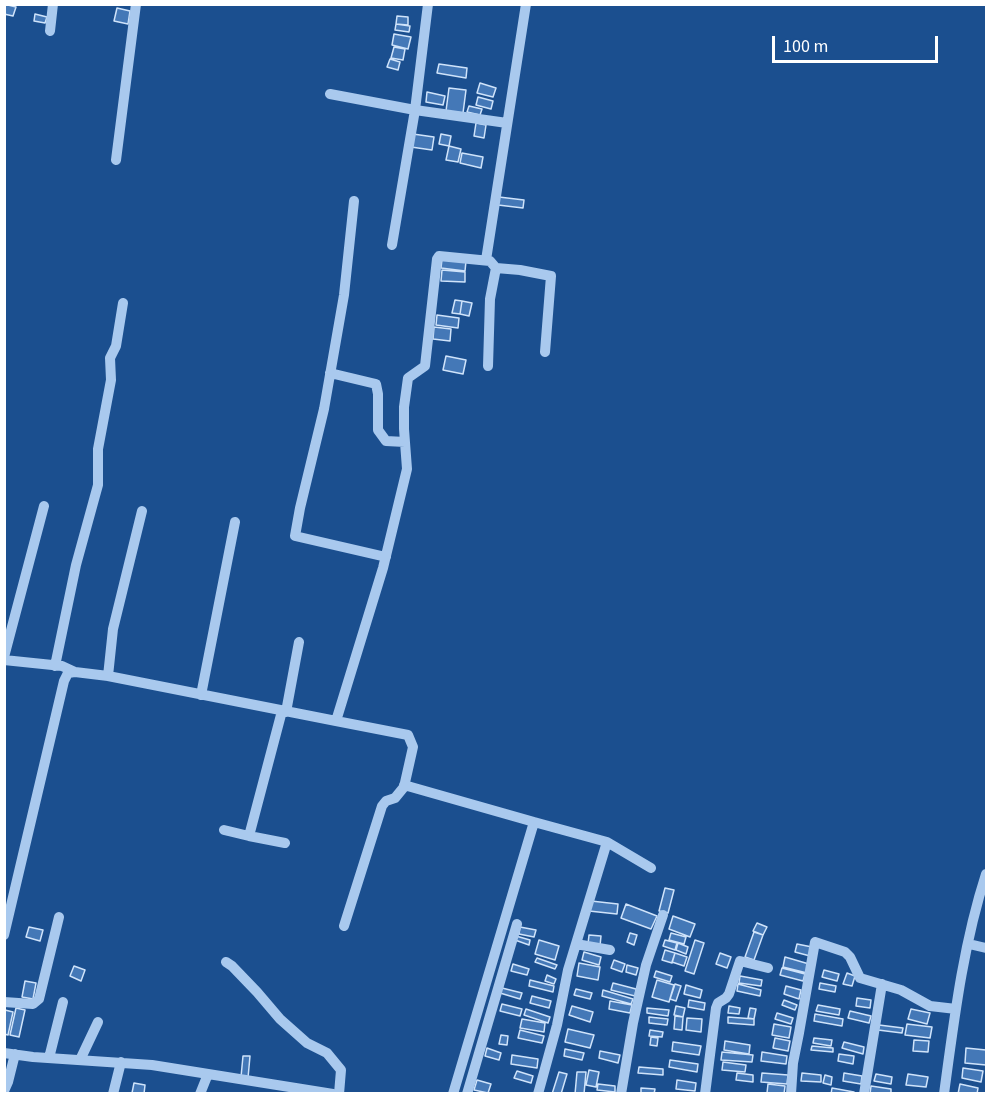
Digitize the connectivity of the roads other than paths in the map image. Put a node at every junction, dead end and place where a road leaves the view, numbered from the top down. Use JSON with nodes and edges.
{"nodes":[{"id":1,"x":53,"y":4,"type":"edge"},
{"id":2,"x":136,"y":4,"type":"edge"},
{"id":3,"x":428,"y":4,"type":"edge"},
{"id":4,"x":526,"y":4,"type":"edge"},
{"id":5,"x":50,"y":30,"type":"dead end"},
{"id":6,"x":330,"y":94,"type":"dead end"},
{"id":7,"x":415,"y":110,"type":"junction"},
{"id":8,"x":507,"y":123,"type":"junction"},
{"id":9,"x":116,"y":160,"type":"dead end"},
{"id":10,"x":354,"y":201,"type":"dead end"},
{"id":11,"x":392,"y":244,"type":"dead end"},
{"id":12,"x":486,"y":260,"type":"junction"},
{"id":13,"x":496,"y":268,"type":"junction"},
{"id":14,"x":123,"y":303,"type":"dead end"},
{"id":15,"x":545,"y":352,"type":"dead end"},
{"id":16,"x":488,"y":366,"type":"dead end"},
{"id":17,"x":330,"y":373,"type":"junction"},
{"id":18,"x":405,"y":442,"type":"junction"},
{"id":19,"x":44,"y":506,"type":"dead end"},
{"id":20,"x":142,"y":511,"type":"dead end"},
{"id":21,"x":235,"y":522,"type":"dead end"},
{"id":22,"x":386,"y":557,"type":"junction"},
{"id":23,"x":299,"y":642,"type":"dead end"},
{"id":24,"x":4,"y":658,"type":"edge"},
{"id":25,"x":55,"y":666,"type":"junction"},
{"id":26,"x":75,"y":672,"type":"junction"},
{"id":27,"x":108,"y":676,"type":"junction"},
{"id":28,"x":201,"y":695,"type":"junction"},
{"id":29,"x":284,"y":711,"type":"junction"},
{"id":30,"x":336,"y":721,"type":"junction"},
{"id":31,"x":404,"y":785,"type":"junction"},
{"id":32,"x":534,"y":822,"type":"junction"},
{"id":33,"x":224,"y":830,"type":"dead end"},
{"id":34,"x":249,"y":836,"type":"junction"},
{"id":35,"x":607,"y":842,"type":"junction"},
{"id":36,"x":285,"y":843,"type":"dead end"},
{"id":37,"x":651,"y":868,"type":"dead end"},
{"id":38,"x":987,"y":874,"type":"edge"},
{"id":39,"x":8,"y":903,"type":"edge"},
{"id":40,"x":663,"y":915,"type":"dead end"},
{"id":41,"x":59,"y":916,"type":"dead end"},
{"id":42,"x":517,"y":924,"type":"dead end"},
{"id":43,"x":344,"y":926,"type":"dead end"},
{"id":44,"x":4,"y":935,"type":"edge"},
{"id":45,"x":576,"y":944,"type":"junction"},
{"id":46,"x":969,"y":944,"type":"junction"},
{"id":47,"x":987,"y":948,"type":"edge"},
{"id":48,"x":610,"y":950,"type":"dead end"},
{"id":49,"x":226,"y":962,"type":"dead end"},
{"id":50,"x":768,"y":968,"type":"dead end"},
{"id":51,"x":882,"y":984,"type":"junction"},
{"id":52,"x":4,"y":1002,"type":"edge"},
{"id":53,"x":63,"y":1002,"type":"dead end"},
{"id":54,"x":956,"y":1009,"type":"junction"},
{"id":55,"x":98,"y":1022,"type":"dead end"},
{"id":56,"x":474,"y":1047,"type":"junction"},
{"id":57,"x":10,"y":1054,"type":"edge"},
{"id":58,"x":49,"y":1058,"type":"junction"},
{"id":59,"x":80,"y":1060,"type":"junction"},
{"id":60,"x":122,"y":1062,"type":"junction"},
{"id":61,"x":208,"y":1074,"type":"junction"},
{"id":62,"x":4,"y":1091,"type":"edge"},
{"id":63,"x":113,"y":1094,"type":"edge"},
{"id":64,"x":200,"y":1094,"type":"edge"},
{"id":65,"x":333,"y":1094,"type":"edge"},
{"id":66,"x":339,"y":1094,"type":"edge"},
{"id":67,"x":453,"y":1094,"type":"edge"},
{"id":68,"x":467,"y":1094,"type":"edge"},
{"id":69,"x":538,"y":1094,"type":"edge"},
{"id":70,"x":621,"y":1094,"type":"edge"},
{"id":71,"x":705,"y":1094,"type":"edge"},
{"id":72,"x":791,"y":1094,"type":"edge"},
{"id":73,"x":864,"y":1094,"type":"edge"},
{"id":74,"x":944,"y":1094,"type":"edge"}],
"edges":[{"from":1,"to":5,"type":"street"},
{"from":2,"to":9,"type":"street"},
{"from":3,"to":7,"type":"street"},
{"from":4,"to":8,"type":"street"},
{"from":6,"to":7,"type":"street"},
{"from":7,"to":8,"type":"street"},
{"from":7,"to":11,"type":"street"},
{"from":8,"to":12,"type":"street"},
{"from":10,"to":17,"type":"street"},
{"from":12,"to":13,"type":"street"},
{"from":12,"to":18,"type":"street"},
{"from":13,"to":15,"type":"street"},
{"from":13,"to":16,"type":"street"},
{"from":14,"to":25,"type":"street"},
{"from":17,"to":18,"type":"street"},
{"from":17,"to":22,"type":"street"},
{"from":18,"to":22,"type":"street"},
{"from":19,"to":24,"type":"street"},
{"from":20,"to":27,"type":"street"},
{"from":21,"to":28,"type":"street"},
{"from":22,"to":30,"type":"street"},
{"from":23,"to":29,"type":"street"},
{"from":24,"to":25,"type":"street"},
{"from":25,"to":26,"type":"street"},
{"from":26,"to":27,"type":"street"},
{"from":26,"to":39,"type":"street"},
{"from":27,"to":28,"type":"street"},
{"from":28,"to":29,"type":"street"},
{"from":29,"to":30,"type":"street"},
{"from":29,"to":34,"type":"street"},
{"from":30,"to":31,"type":"street"},
{"from":31,"to":32,"type":"street"},
{"from":31,"to":43,"type":"street"},
{"from":32,"to":35,"type":"street"},
{"from":32,"to":56,"type":"street"},
{"from":33,"to":34,"type":"street"},
{"from":34,"to":36,"type":"street"},
{"from":35,"to":37,"type":"street"},
{"from":35,"to":45,"type":"street"},
{"from":38,"to":46,"type":"street"},
{"from":39,"to":44,"type":"street"},
{"from":40,"to":70,"type":"street"},
{"from":41,"to":52,"type":"street"},
{"from":42,"to":56,"type":"street"},
{"from":45,"to":48,"type":"street"},
{"from":45,"to":69,"type":"street"},
{"from":46,"to":47,"type":"street"},
{"from":46,"to":54,"type":"street"},
{"from":49,"to":66,"type":"street"},
{"from":50,"to":71,"type":"street"},
{"from":51,"to":54,"type":"street"},
{"from":51,"to":72,"type":"street"},
{"from":51,"to":73,"type":"street"},
{"from":53,"to":58,"type":"street"},
{"from":54,"to":74,"type":"street"},
{"from":55,"to":59,"type":"street"},
{"from":56,"to":67,"type":"street"},
{"from":56,"to":68,"type":"street"},
{"from":57,"to":58,"type":"street"},
{"from":57,"to":62,"type":"street"},
{"from":58,"to":59,"type":"street"},
{"from":59,"to":60,"type":"street"},
{"from":60,"to":61,"type":"street"},
{"from":60,"to":63,"type":"street"},
{"from":61,"to":64,"type":"street"},
{"from":61,"to":65,"type":"street"}]}
